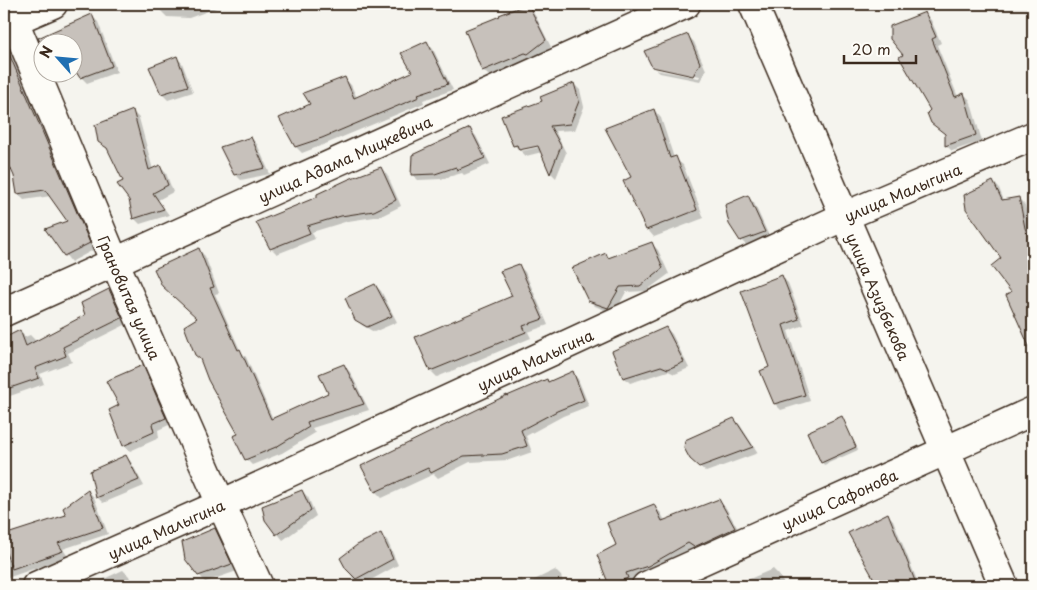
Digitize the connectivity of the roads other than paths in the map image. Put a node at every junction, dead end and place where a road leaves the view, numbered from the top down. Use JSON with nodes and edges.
{"nodes":[{"id":1,"x":53,"y":4,"type":"edge"},
{"id":2,"x":686,"y":4,"type":"edge"},
{"id":3,"x":753,"y":4,"type":"edge"},
{"id":4,"x":8,"y":17,"type":"edge"},
{"id":5,"x":1033,"y":136,"type":"edge"},
{"id":6,"x":844,"y":216,"type":"junction"},
{"id":7,"x":115,"y":263,"type":"junction"},
{"id":8,"x":4,"y":312,"type":"edge"},
{"id":9,"x":1033,"y":410,"type":"edge"},
{"id":10,"x":945,"y":450,"type":"junction"},
{"id":11,"x":220,"y":504,"type":"junction"},
{"id":12,"x":36,"y":586,"type":"edge"},
{"id":13,"x":258,"y":586,"type":"edge"},
{"id":14,"x":646,"y":586,"type":"edge"},
{"id":15,"x":1004,"y":586,"type":"edge"}],
"edges":[{"from":1,"to":4,"type":"street"},
{"from":2,"to":7,"type":"street","name":"улица Адама Мицкевича"},
{"from":3,"to":6,"type":"street","name":"улица Азизбекова"},
{"from":4,"to":7,"type":"street","name":"Грановитая улица"},
{"from":5,"to":6,"type":"street","name":"улица Малыгина"},
{"from":6,"to":10,"type":"street","name":"улица Азизбекова"},
{"from":6,"to":11,"type":"street","name":"улица Малыгина"},
{"from":7,"to":8,"type":"street","name":"улица Адама Мицкевича"},
{"from":7,"to":11,"type":"street","name":"Грановитая улица"},
{"from":9,"to":10,"type":"street","name":"улица Сафонова"},
{"from":10,"to":14,"type":"street","name":"улица Сафонова"},
{"from":10,"to":15,"type":"street","name":"улица Азизбекова"},
{"from":11,"to":12,"type":"street","name":"улица Малыгина"},
{"from":11,"to":13,"type":"street","name":"Грановитая улица"}]}
